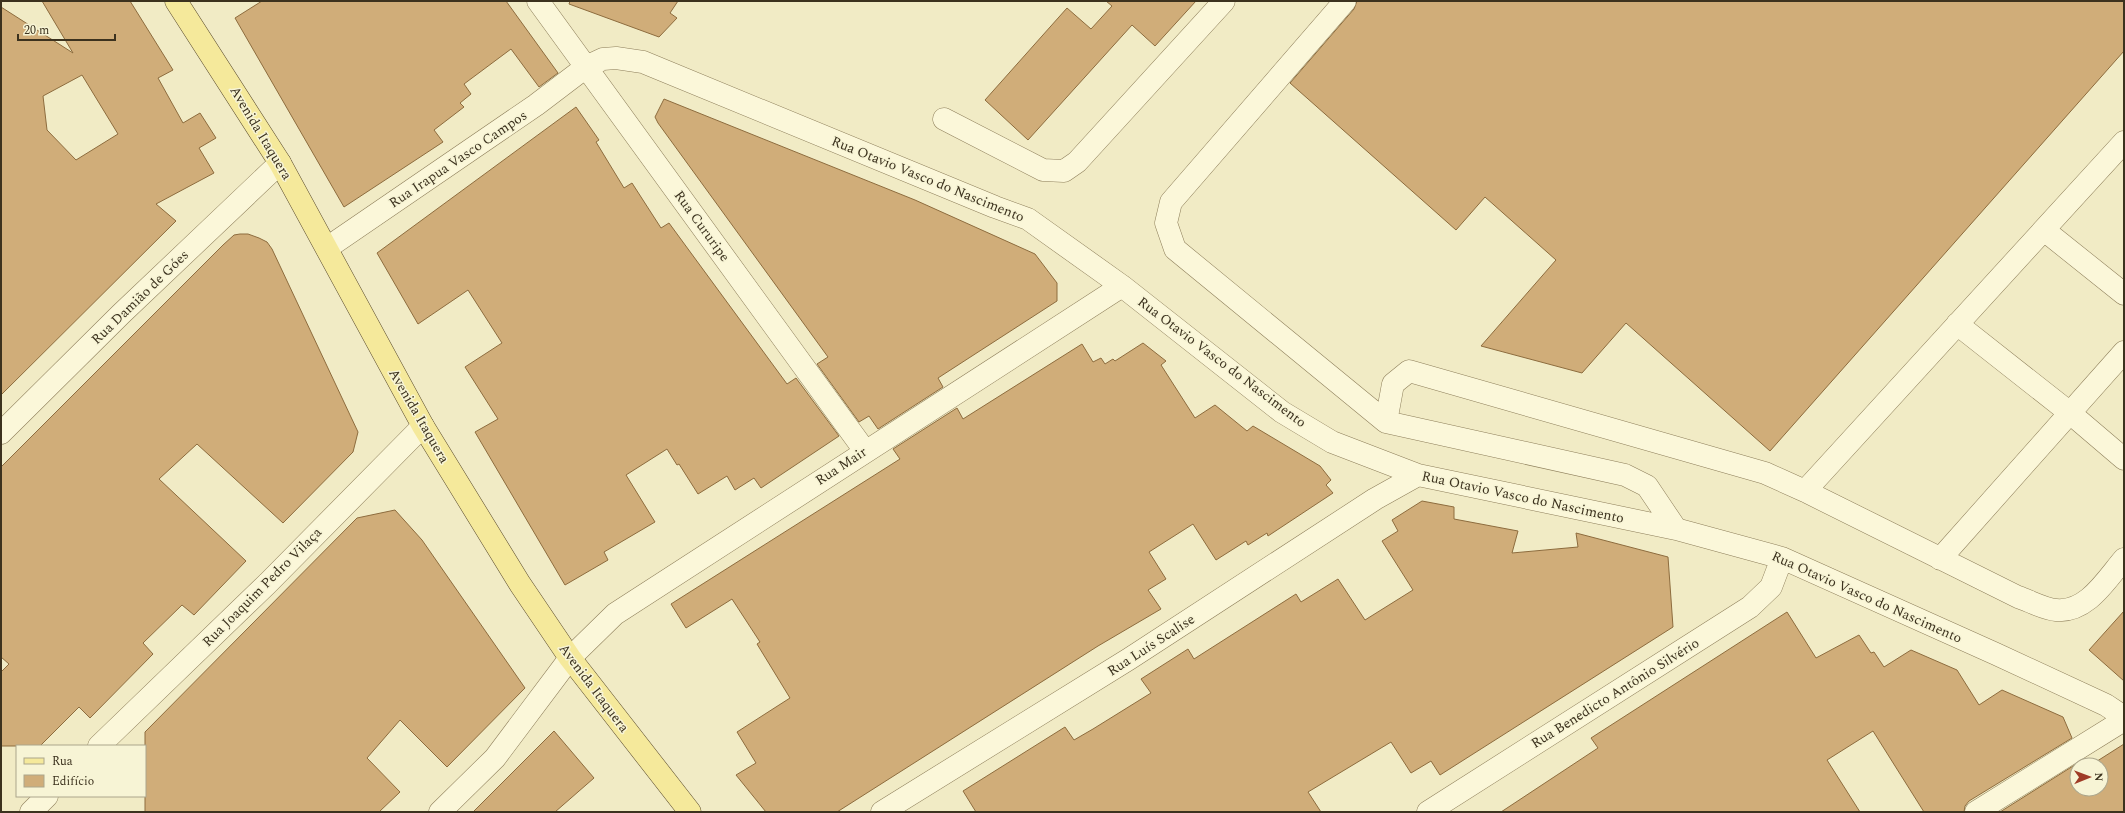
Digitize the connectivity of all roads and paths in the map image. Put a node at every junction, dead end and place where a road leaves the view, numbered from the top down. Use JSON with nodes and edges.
{"nodes":[{"id":1,"x":176,"y":1,"type":"edge"},
{"id":2,"x":538,"y":1,"type":"edge"},
{"id":3,"x":1224,"y":1,"type":"edge"},
{"id":4,"x":1345,"y":1,"type":"edge"},
{"id":5,"x":586,"y":67,"type":"junction"},
{"id":6,"x":944,"y":119,"type":"dead end"},
{"id":7,"x":2124,"y":142,"type":"edge"},
{"id":8,"x":280,"y":163,"type":"junction"},
{"id":9,"x":2044,"y":230,"type":"junction"},
{"id":10,"x":327,"y":248,"type":"junction"},
{"id":11,"x":1122,"y":286,"type":"junction"},
{"id":12,"x":2124,"y":294,"type":"edge"},
{"id":13,"x":1957,"y":324,"type":"junction"},
{"id":14,"x":2124,"y":352,"type":"edge"},
{"id":15,"x":2070,"y":413,"type":"junction"},
{"id":16,"x":1386,"y":422,"type":"junction"},
{"id":17,"x":422,"y":426,"type":"junction"},
{"id":18,"x":1,"y":433,"type":"edge"},
{"id":19,"x":865,"y":451,"type":"junction"},
{"id":20,"x":2124,"y":459,"type":"edge"},
{"id":21,"x":1418,"y":474,"type":"junction"},
{"id":22,"x":1804,"y":491,"type":"junction"},
{"id":23,"x":1676,"y":529,"type":"junction"},
{"id":24,"x":1782,"y":558,"type":"junction"},
{"id":25,"x":1940,"y":559,"type":"junction"},
{"id":26,"x":2124,"y":559,"type":"edge"},
{"id":27,"x":570,"y":658,"type":"junction"},
{"id":28,"x":2124,"y":717,"type":"edge"},
{"id":29,"x":2124,"y":720,"type":"edge"},
{"id":30,"x":100,"y":745,"type":"edge"},
{"id":31,"x":46,"y":797,"type":"edge"},
{"id":32,"x":31,"y":812,"type":"edge"},
{"id":33,"x":440,"y":812,"type":"edge"},
{"id":34,"x":690,"y":812,"type":"edge"},
{"id":35,"x":882,"y":812,"type":"edge"},
{"id":36,"x":1428,"y":812,"type":"edge"},
{"id":37,"x":1976,"y":812,"type":"edge"}],
"edges":[{"from":1,"to":8,"type":"main road","name":"Avenida Itaquera"},
{"from":2,"to":5,"type":"street","name":"Rua Cururipe"},
{"from":3,"to":6,"type":"street"},
{"from":4,"to":16,"type":"street"},
{"from":5,"to":10,"type":"street","name":"Rua Irapua Vasco Campos"},
{"from":5,"to":11,"type":"street","name":"Rua Otavio Vasco do Nascimento"},
{"from":5,"to":19,"type":"street","name":"Rua Cururipe"},
{"from":7,"to":9,"type":"street"},
{"from":8,"to":10,"type":"main road","name":"Avenida Itaquera"},
{"from":8,"to":18,"type":"street","name":"Rua Damião de Góes"},
{"from":9,"to":12,"type":"street"},
{"from":9,"to":13,"type":"street"},
{"from":10,"to":17,"type":"main road","name":"Avenida Itaquera"},
{"from":11,"to":19,"type":"street","name":"Rua Mair"},
{"from":11,"to":21,"type":"street","name":"Rua Otavio Vasco do Nascimento"},
{"from":13,"to":15,"type":"street"},
{"from":13,"to":22,"type":"street"},
{"from":14,"to":15,"type":"street"},
{"from":15,"to":20,"type":"street"},
{"from":15,"to":25,"type":"street"},
{"from":16,"to":22,"type":"street"},
{"from":16,"to":23,"type":"street"},
{"from":17,"to":27,"type":"main road","name":"Avenida Itaquera"},
{"from":17,"to":30,"type":"street","name":"Rua Joaquim Pedro Vilaça"},
{"from":19,"to":27,"type":"street","name":"Rua Mair"},
{"from":21,"to":23,"type":"street","name":"Rua Otavio Vasco do Nascimento"},
{"from":21,"to":35,"type":"street","name":"Rua Luís Scalise"},
{"from":22,"to":25,"type":"street"},
{"from":23,"to":24,"type":"street","name":"Rua Otavio Vasco do Nascimento"},
{"from":24,"to":28,"type":"street","name":"Rua Otavio Vasco do Nascimento"},
{"from":24,"to":36,"type":"street","name":"Rua Benedicto Antônio Silvério"},
{"from":25,"to":26,"type":"street"},
{"from":27,"to":33,"type":"street","name":"Rua Mair"},
{"from":27,"to":34,"type":"main road","name":"Avenida Itaquera"},
{"from":29,"to":37,"type":"street"},
{"from":31,"to":32,"type":"street"}]}
